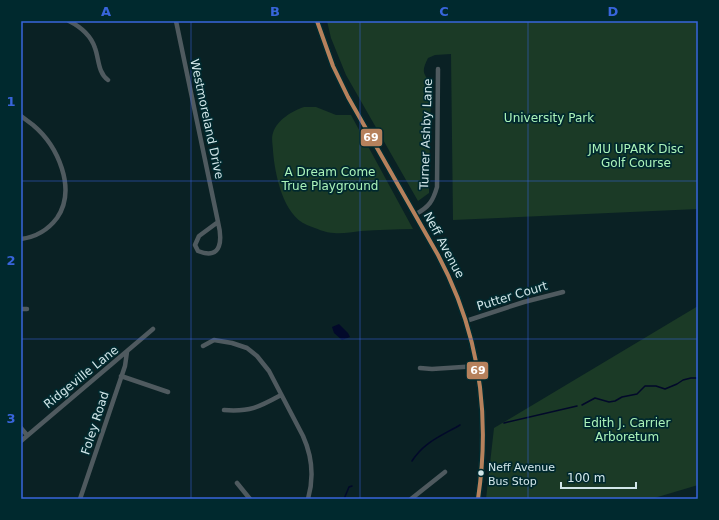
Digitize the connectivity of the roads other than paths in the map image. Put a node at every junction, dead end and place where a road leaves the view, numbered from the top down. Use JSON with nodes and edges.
{"nodes":[{"id":1,"x":70,"y":21,"type":"edge"},
{"id":2,"x":176,"y":21,"type":"edge"},
{"id":3,"x":317,"y":21,"type":"edge"},
{"id":4,"x":438,"y":69,"type":"dead end"},
{"id":5,"x":108,"y":80,"type":"dead end"},
{"id":6,"x":21,"y":116,"type":"edge"},
{"id":7,"x":416,"y":214,"type":"junction"},
{"id":8,"x":218,"y":222,"type":"junction"},
{"id":9,"x":21,"y":239,"type":"edge"},
{"id":10,"x":563,"y":292,"type":"dead end"},
{"id":11,"x":21,"y":309,"type":"edge"},
{"id":12,"x":27,"y":309,"type":"dead end"},
{"id":13,"x":466,"y":321,"type":"junction"},
{"id":14,"x":153,"y":329,"type":"dead end"},
{"id":15,"x":203,"y":346,"type":"dead end"},
{"id":16,"x":127,"y":352,"type":"junction"},
{"id":17,"x":478,"y":366,"type":"junction"},
{"id":18,"x":420,"y":368,"type":"dead end"},
{"id":19,"x":121,"y":376,"type":"junction"},
{"id":20,"x":168,"y":392,"type":"dead end"},
{"id":21,"x":281,"y":395,"type":"junction"},
{"id":22,"x":224,"y":410,"type":"dead end"},
{"id":23,"x":21,"y":428,"type":"edge"},
{"id":24,"x":27,"y":435,"type":"junction"},
{"id":25,"x":21,"y":440,"type":"edge"},
{"id":26,"x":445,"y":472,"type":"dead end"},
{"id":27,"x":237,"y":483,"type":"dead end"},
{"id":28,"x":80,"y":499,"type":"edge"},
{"id":29,"x":250,"y":499,"type":"edge"},
{"id":30,"x":308,"y":499,"type":"edge"},
{"id":31,"x":411,"y":499,"type":"edge"},
{"id":32,"x":478,"y":499,"type":"edge"}],
"edges":[{"from":1,"to":5,"type":"street"},
{"from":2,"to":8,"type":"street","name":"Westmoreland Drive"},
{"from":3,"to":7,"type":"main road","name":"Neff Avenue"},
{"from":4,"to":7,"type":"street","name":"Turner Ashby Lane"},
{"from":6,"to":9,"type":"street"},
{"from":7,"to":13,"type":"main road","name":"Neff Avenue"},
{"from":8,"to":8,"type":"street","name":"Westmoreland Drive"},
{"from":10,"to":13,"type":"street","name":"Putter Court"},
{"from":11,"to":12,"type":"street"},
{"from":13,"to":17,"type":"main road","name":"Neff Avenue"},
{"from":14,"to":16,"type":"street","name":"Ridgeville Lane"},
{"from":15,"to":21,"type":"street"},
{"from":16,"to":19,"type":"street","name":"Foley Road"},
{"from":16,"to":24,"type":"street","name":"Ridgeville Lane"},
{"from":17,"to":18,"type":"street"},
{"from":17,"to":32,"type":"main road","name":"Neff Avenue"},
{"from":19,"to":20,"type":"street"},
{"from":19,"to":28,"type":"street","name":"Foley Road"},
{"from":21,"to":22,"type":"street"},
{"from":21,"to":30,"type":"street"},
{"from":23,"to":24,"type":"street"},
{"from":24,"to":25,"type":"street","name":"Ridgeville Lane"},
{"from":26,"to":31,"type":"street"},
{"from":27,"to":29,"type":"street"}]}
